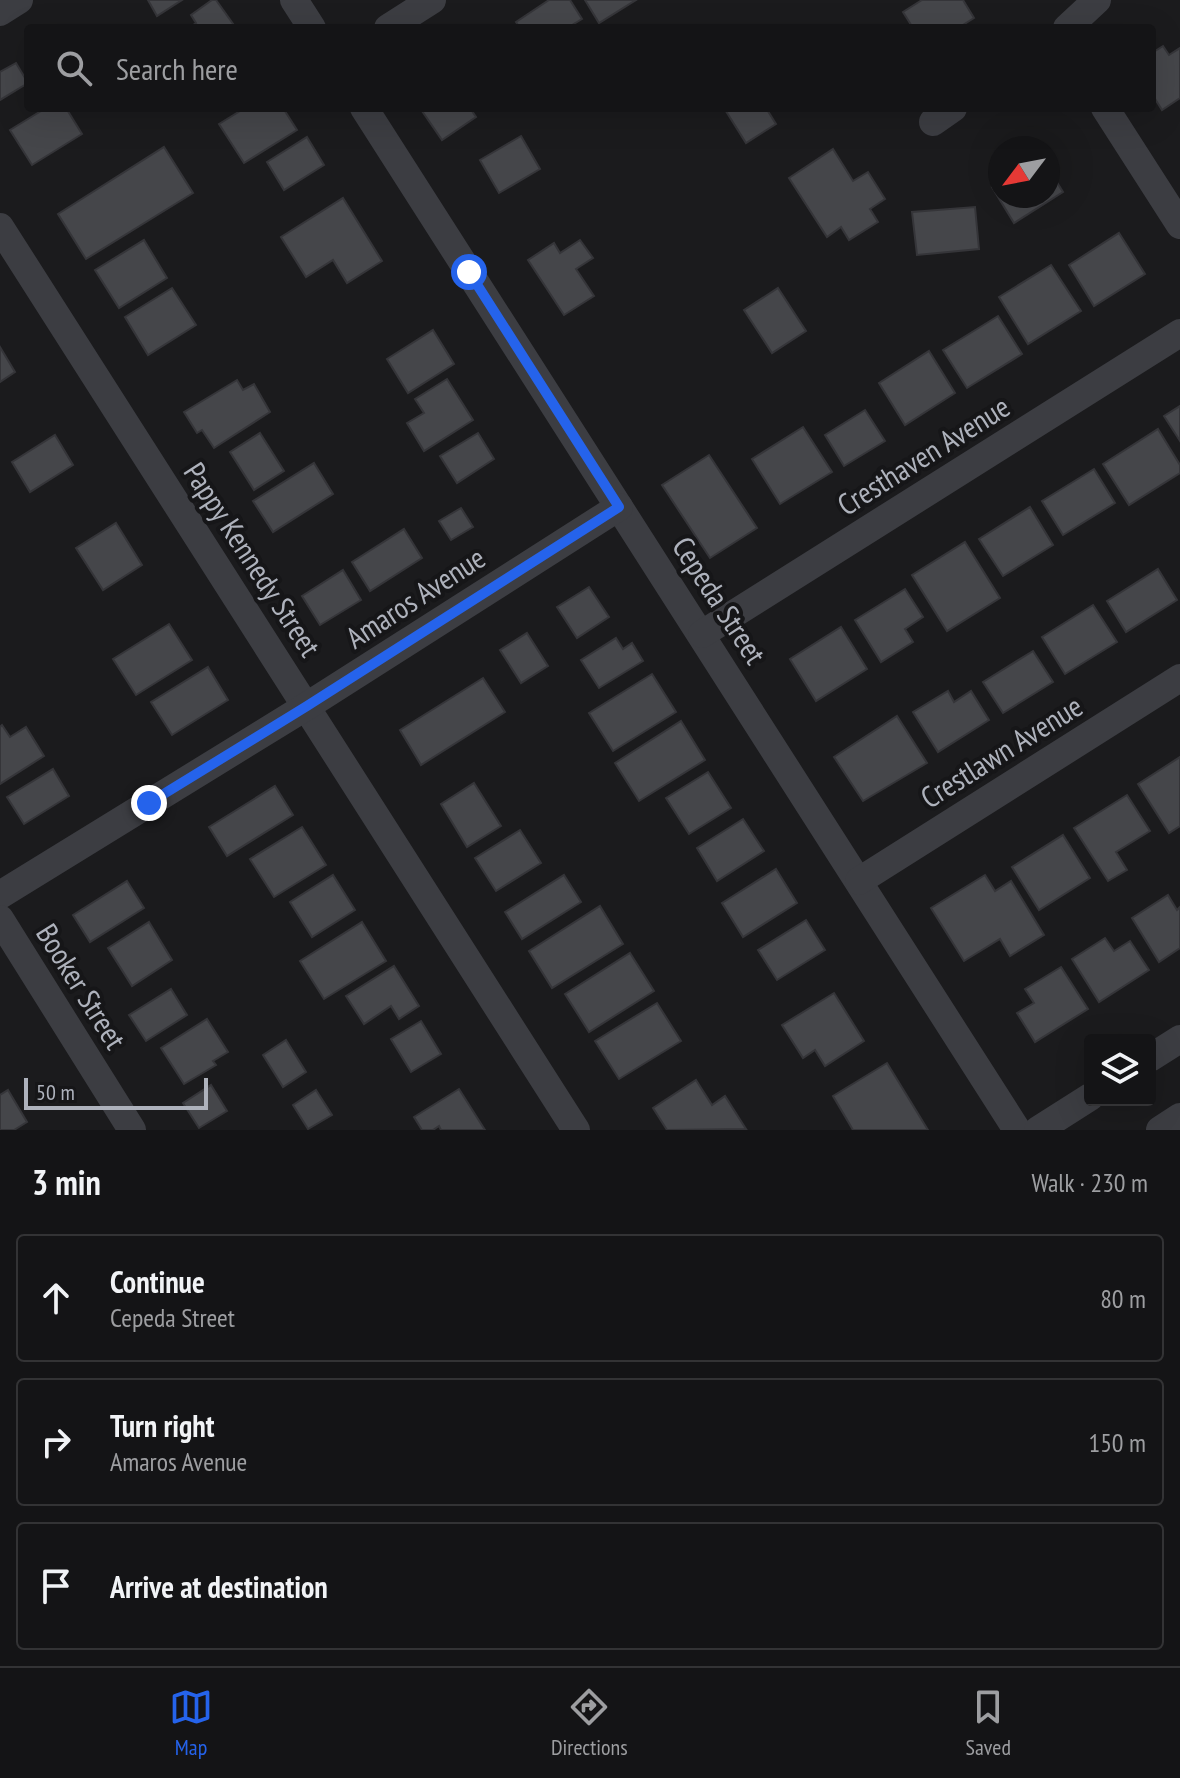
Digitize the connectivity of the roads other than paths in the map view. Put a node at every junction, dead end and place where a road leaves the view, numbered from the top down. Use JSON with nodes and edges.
{"nodes":[{"id":1,"x":19,"y":0,"type":"edge"},
{"id":2,"x":294,"y":0,"type":"edge"},
{"id":3,"x":432,"y":0,"type":"edge"},
{"id":4,"x":1097,"y":0,"type":"edge"},
{"id":5,"x":0,"y":12,"type":"edge"},
{"id":6,"x":309,"y":24,"type":"edge"},
{"id":7,"x":394,"y":24,"type":"edge"},
{"id":8,"x":1071,"y":24,"type":"edge"},
{"id":9,"x":367,"y":112,"type":"edge"},
{"id":10,"x":1108,"y":112,"type":"edge"},
{"id":11,"x":1180,"y":225,"type":"edge"},
{"id":12,"x":0,"y":227,"type":"edge"},
{"id":13,"x":1180,"y":333,"type":"edge"},
{"id":14,"x":619,"y":507,"type":"junction"},
{"id":15,"x":702,"y":634,"type":"junction"},
{"id":16,"x":1180,"y":678,"type":"edge"},
{"id":17,"x":307,"y":706,"type":"junction"},
{"id":18,"x":859,"y":881,"type":"junction"},
{"id":19,"x":0,"y":895,"type":"edge"},
{"id":20,"x":0,"y":919,"type":"edge"},
{"id":21,"x":1180,"y":1039,"type":"edge"},
{"id":22,"x":1156,"y":1054,"type":"edge"},
{"id":23,"x":1084,"y":1101,"type":"edge"},
{"id":24,"x":1180,"y":1117,"type":"edge"},
{"id":25,"x":132,"y":1130,"type":"edge"},
{"id":26,"x":576,"y":1130,"type":"edge"},
{"id":27,"x":1017,"y":1130,"type":"edge"},
{"id":28,"x":1038,"y":1130,"type":"edge"},
{"id":29,"x":1160,"y":1130,"type":"edge"}],
"edges":[{"from":1,"to":5,"type":"street"},
{"from":2,"to":6,"type":"street"},
{"from":3,"to":7,"type":"street"},
{"from":4,"to":8,"type":"street"},
{"from":9,"to":14,"type":"street","name":"Cepeda Street"},
{"from":10,"to":11,"type":"street"},
{"from":12,"to":17,"type":"street","name":"Pappy Kennedy Street"},
{"from":13,"to":15,"type":"street","name":"Cresthaven Avenue"},
{"from":14,"to":15,"type":"street","name":"Cepeda Street"},
{"from":14,"to":17,"type":"street","name":"Amaros Avenue"},
{"from":15,"to":18,"type":"street","name":"Cepeda Street"},
{"from":16,"to":18,"type":"street","name":"Crestlawn Avenue"},
{"from":17,"to":19,"type":"street","name":"Amaros Avenue"},
{"from":17,"to":26,"type":"street","name":"Pappy Kennedy Street"},
{"from":18,"to":27,"type":"street","name":"Cepeda Street"},
{"from":20,"to":25,"type":"street","name":"Booker Street"},
{"from":21,"to":22,"type":"street"},
{"from":23,"to":28,"type":"street"},
{"from":24,"to":29,"type":"street"}]}
